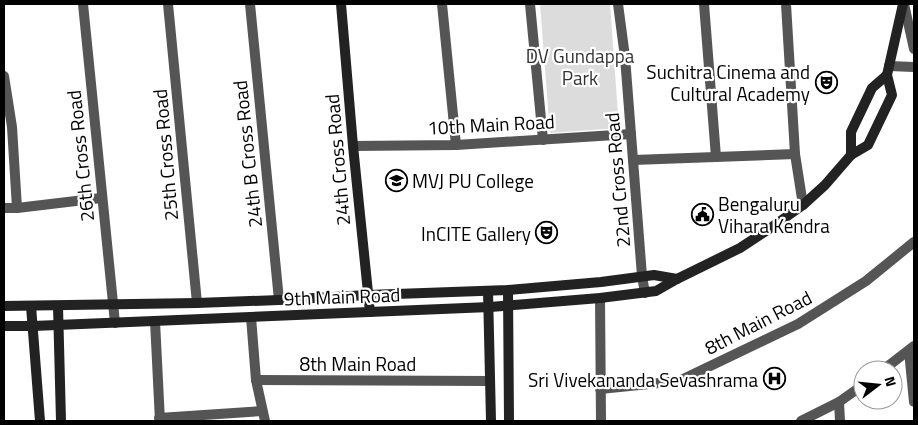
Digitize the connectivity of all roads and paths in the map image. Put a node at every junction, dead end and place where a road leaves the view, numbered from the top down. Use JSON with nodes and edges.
{"nodes":[{"id":1,"x":82,"y":4,"type":"edge"},
{"id":2,"x":168,"y":4,"type":"edge"},
{"id":3,"x":250,"y":4,"type":"edge"},
{"id":4,"x":341,"y":4,"type":"edge"},
{"id":5,"x":442,"y":4,"type":"edge"},
{"id":6,"x":530,"y":4,"type":"edge"},
{"id":7,"x":618,"y":4,"type":"edge"},
{"id":8,"x":704,"y":4,"type":"edge"},
{"id":9,"x":786,"y":4,"type":"edge"},
{"id":10,"x":903,"y":4,"type":"edge"},
{"id":11,"x":914,"y":50,"type":"edge"},
{"id":12,"x":914,"y":67,"type":"edge"},
{"id":13,"x":888,"y":71,"type":"junction"},
{"id":14,"x":4,"y":76,"type":"edge"},
{"id":15,"x":8,"y":127,"type":"edge"},
{"id":16,"x":631,"y":134,"type":"junction"},
{"id":17,"x":543,"y":140,"type":"junction"},
{"id":18,"x":456,"y":145,"type":"junction"},
{"id":19,"x":353,"y":146,"type":"junction"},
{"id":20,"x":795,"y":154,"type":"junction"},
{"id":21,"x":851,"y":155,"type":"junction"},
{"id":22,"x":716,"y":157,"type":"junction"},
{"id":23,"x":633,"y":160,"type":"junction"},
{"id":24,"x":102,"y":198,"type":"junction"},
{"id":25,"x":803,"y":204,"type":"junction"},
{"id":26,"x":4,"y":208,"type":"edge"},
{"id":27,"x":17,"y":208,"type":"junction"},
{"id":28,"x":914,"y":242,"type":"edge"},
{"id":29,"x":642,"y":276,"type":"junction"},
{"id":30,"x":678,"y":278,"type":"junction"},
{"id":31,"x":508,"y":290,"type":"junction"},
{"id":32,"x":488,"y":291,"type":"junction"},
{"id":33,"x":646,"y":293,"type":"junction"},
{"id":34,"x":368,"y":295,"type":"junction"},
{"id":35,"x":600,"y":298,"type":"junction"},
{"id":36,"x":279,"y":300,"type":"junction"},
{"id":37,"x":197,"y":303,"type":"junction"},
{"id":38,"x":114,"y":305,"type":"junction"},
{"id":39,"x":4,"y":306,"type":"edge"},
{"id":40,"x":31,"y":306,"type":"junction"},
{"id":41,"x":58,"y":306,"type":"junction"},
{"id":42,"x":507,"y":306,"type":"junction"},
{"id":43,"x":490,"y":307,"type":"junction"},
{"id":44,"x":370,"y":312,"type":"junction"},
{"id":45,"x":250,"y":317,"type":"junction"},
{"id":46,"x":154,"y":321,"type":"junction"},
{"id":47,"x":115,"y":323,"type":"junction"},
{"id":48,"x":57,"y":325,"type":"junction"},
{"id":49,"x":4,"y":326,"type":"edge"},
{"id":50,"x":33,"y":326,"type":"junction"},
{"id":51,"x":912,"y":349,"type":"edge"},
{"id":52,"x":897,"y":360,"type":"edge"},
{"id":53,"x":256,"y":380,"type":"junction"},
{"id":54,"x":490,"y":381,"type":"junction"},
{"id":55,"x":600,"y":389,"type":"junction"},
{"id":56,"x":853,"y":392,"type":"edge"},
{"id":57,"x":839,"y":402,"type":"junction"},
{"id":58,"x":914,"y":402,"type":"edge"},
{"id":59,"x":263,"y":416,"type":"edge"},
{"id":60,"x":160,"y":420,"type":"edge"},
{"id":61,"x":40,"y":421,"type":"edge"},
{"id":62,"x":62,"y":421,"type":"edge"},
{"id":63,"x":491,"y":421,"type":"edge"},
{"id":64,"x":510,"y":421,"type":"edge"},
{"id":65,"x":601,"y":421,"type":"edge"},
{"id":66,"x":801,"y":421,"type":"edge"},
{"id":67,"x":840,"y":421,"type":"edge"}],
"edges":[{"from":1,"to":24,"type":"street","name":"26th Cross Road"},
{"from":2,"to":37,"type":"street","name":"25th Cross Road"},
{"from":3,"to":36,"type":"street","name":"24th B Cross Road"},
{"from":4,"to":19,"type":"main road","name":"24th Cross Road"},
{"from":5,"to":18,"type":"street"},
{"from":6,"to":17,"type":"street"},
{"from":7,"to":16,"type":"street","name":"22nd Cross Road"},
{"from":8,"to":22,"type":"street"},
{"from":9,"to":20,"type":"street"},
{"from":10,"to":11,"type":"street"},
{"from":10,"to":13,"type":"main road","name":"9th Main Road"},
{"from":12,"to":13,"type":"street"},
{"from":13,"to":21,"type":"main road"},
{"from":13,"to":21,"type":"main road","name":"9th Main Road"},
{"from":14,"to":15,"type":"street"},
{"from":15,"to":27,"type":"street"},
{"from":16,"to":17,"type":"street","name":"10th Main Road"},
{"from":16,"to":23,"type":"street","name":"22nd Cross Road"},
{"from":17,"to":18,"type":"street","name":"10th Main Road"},
{"from":18,"to":19,"type":"street","name":"10th Main Road"},
{"from":19,"to":34,"type":"main road","name":"24th Cross Road"},
{"from":20,"to":22,"type":"street"},
{"from":20,"to":25,"type":"street"},
{"from":21,"to":25,"type":"main road","name":"9th Main Road"},
{"from":22,"to":23,"type":"street"},
{"from":23,"to":29,"type":"street","name":"22nd Cross Road"},
{"from":24,"to":27,"type":"street"},
{"from":24,"to":38,"type":"street","name":"26th Cross Road"},
{"from":25,"to":30,"type":"main road","name":"9th Main Road"},
{"from":26,"to":27,"type":"street"},
{"from":28,"to":55,"type":"street","name":"8th Main Road"},
{"from":29,"to":30,"type":"main road","name":"9th Main Road"},
{"from":29,"to":31,"type":"main road","name":"9th Main Road"},
{"from":29,"to":33,"type":"street","name":"22nd Cross Road"},
{"from":30,"to":33,"type":"main road","name":"9th Main Road"},
{"from":31,"to":32,"type":"main road","name":"9th Main Road"},
{"from":31,"to":42,"type":"main road"},
{"from":32,"to":34,"type":"main road","name":"9th Main Road"},
{"from":32,"to":43,"type":"main road"},
{"from":33,"to":35,"type":"main road","name":"9th Main Road"},
{"from":34,"to":36,"type":"main road","name":"9th Main Road"},
{"from":34,"to":44,"type":"main road","name":"24th Cross Road"},
{"from":35,"to":42,"type":"main road","name":"9th Main Road"},
{"from":35,"to":55,"type":"street"},
{"from":36,"to":37,"type":"main road","name":"9th Main Road"},
{"from":37,"to":38,"type":"main road","name":"9th Main Road"},
{"from":38,"to":41,"type":"main road","name":"9th Main Road"},
{"from":38,"to":47,"type":"street","name":"26th Cross Road"},
{"from":39,"to":40,"type":"main road","name":"9th Main Road"},
{"from":40,"to":41,"type":"main road","name":"9th Main Road"},
{"from":40,"to":50,"type":"main road"},
{"from":41,"to":48,"type":"main road"},
{"from":42,"to":43,"type":"main road","name":"9th Main Road"},
{"from":42,"to":64,"type":"main road"},
{"from":43,"to":44,"type":"main road","name":"9th Main Road"},
{"from":43,"to":54,"type":"main road"},
{"from":44,"to":45,"type":"main road","name":"9th Main Road"},
{"from":45,"to":46,"type":"main road","name":"9th Main Road"},
{"from":45,"to":53,"type":"street"},
{"from":46,"to":47,"type":"main road","name":"9th Main Road"},
{"from":46,"to":60,"type":"street"},
{"from":47,"to":48,"type":"main road","name":"9th Main Road"},
{"from":48,"to":50,"type":"main road","name":"9th Main Road"},
{"from":48,"to":62,"type":"main road"},
{"from":49,"to":50,"type":"main road","name":"9th Main Road"},
{"from":50,"to":61,"type":"main road"},
{"from":51,"to":52,"type":"street"},
{"from":51,"to":58,"type":"street"},
{"from":53,"to":54,"type":"street","name":"8th Main Road"},
{"from":53,"to":59,"type":"street"},
{"from":54,"to":63,"type":"main road"},
{"from":55,"to":65,"type":"street"},
{"from":56,"to":57,"type":"street"},
{"from":57,"to":66,"type":"street"},
{"from":57,"to":67,"type":"street"},
{"from":59,"to":60,"type":"street"}]}
